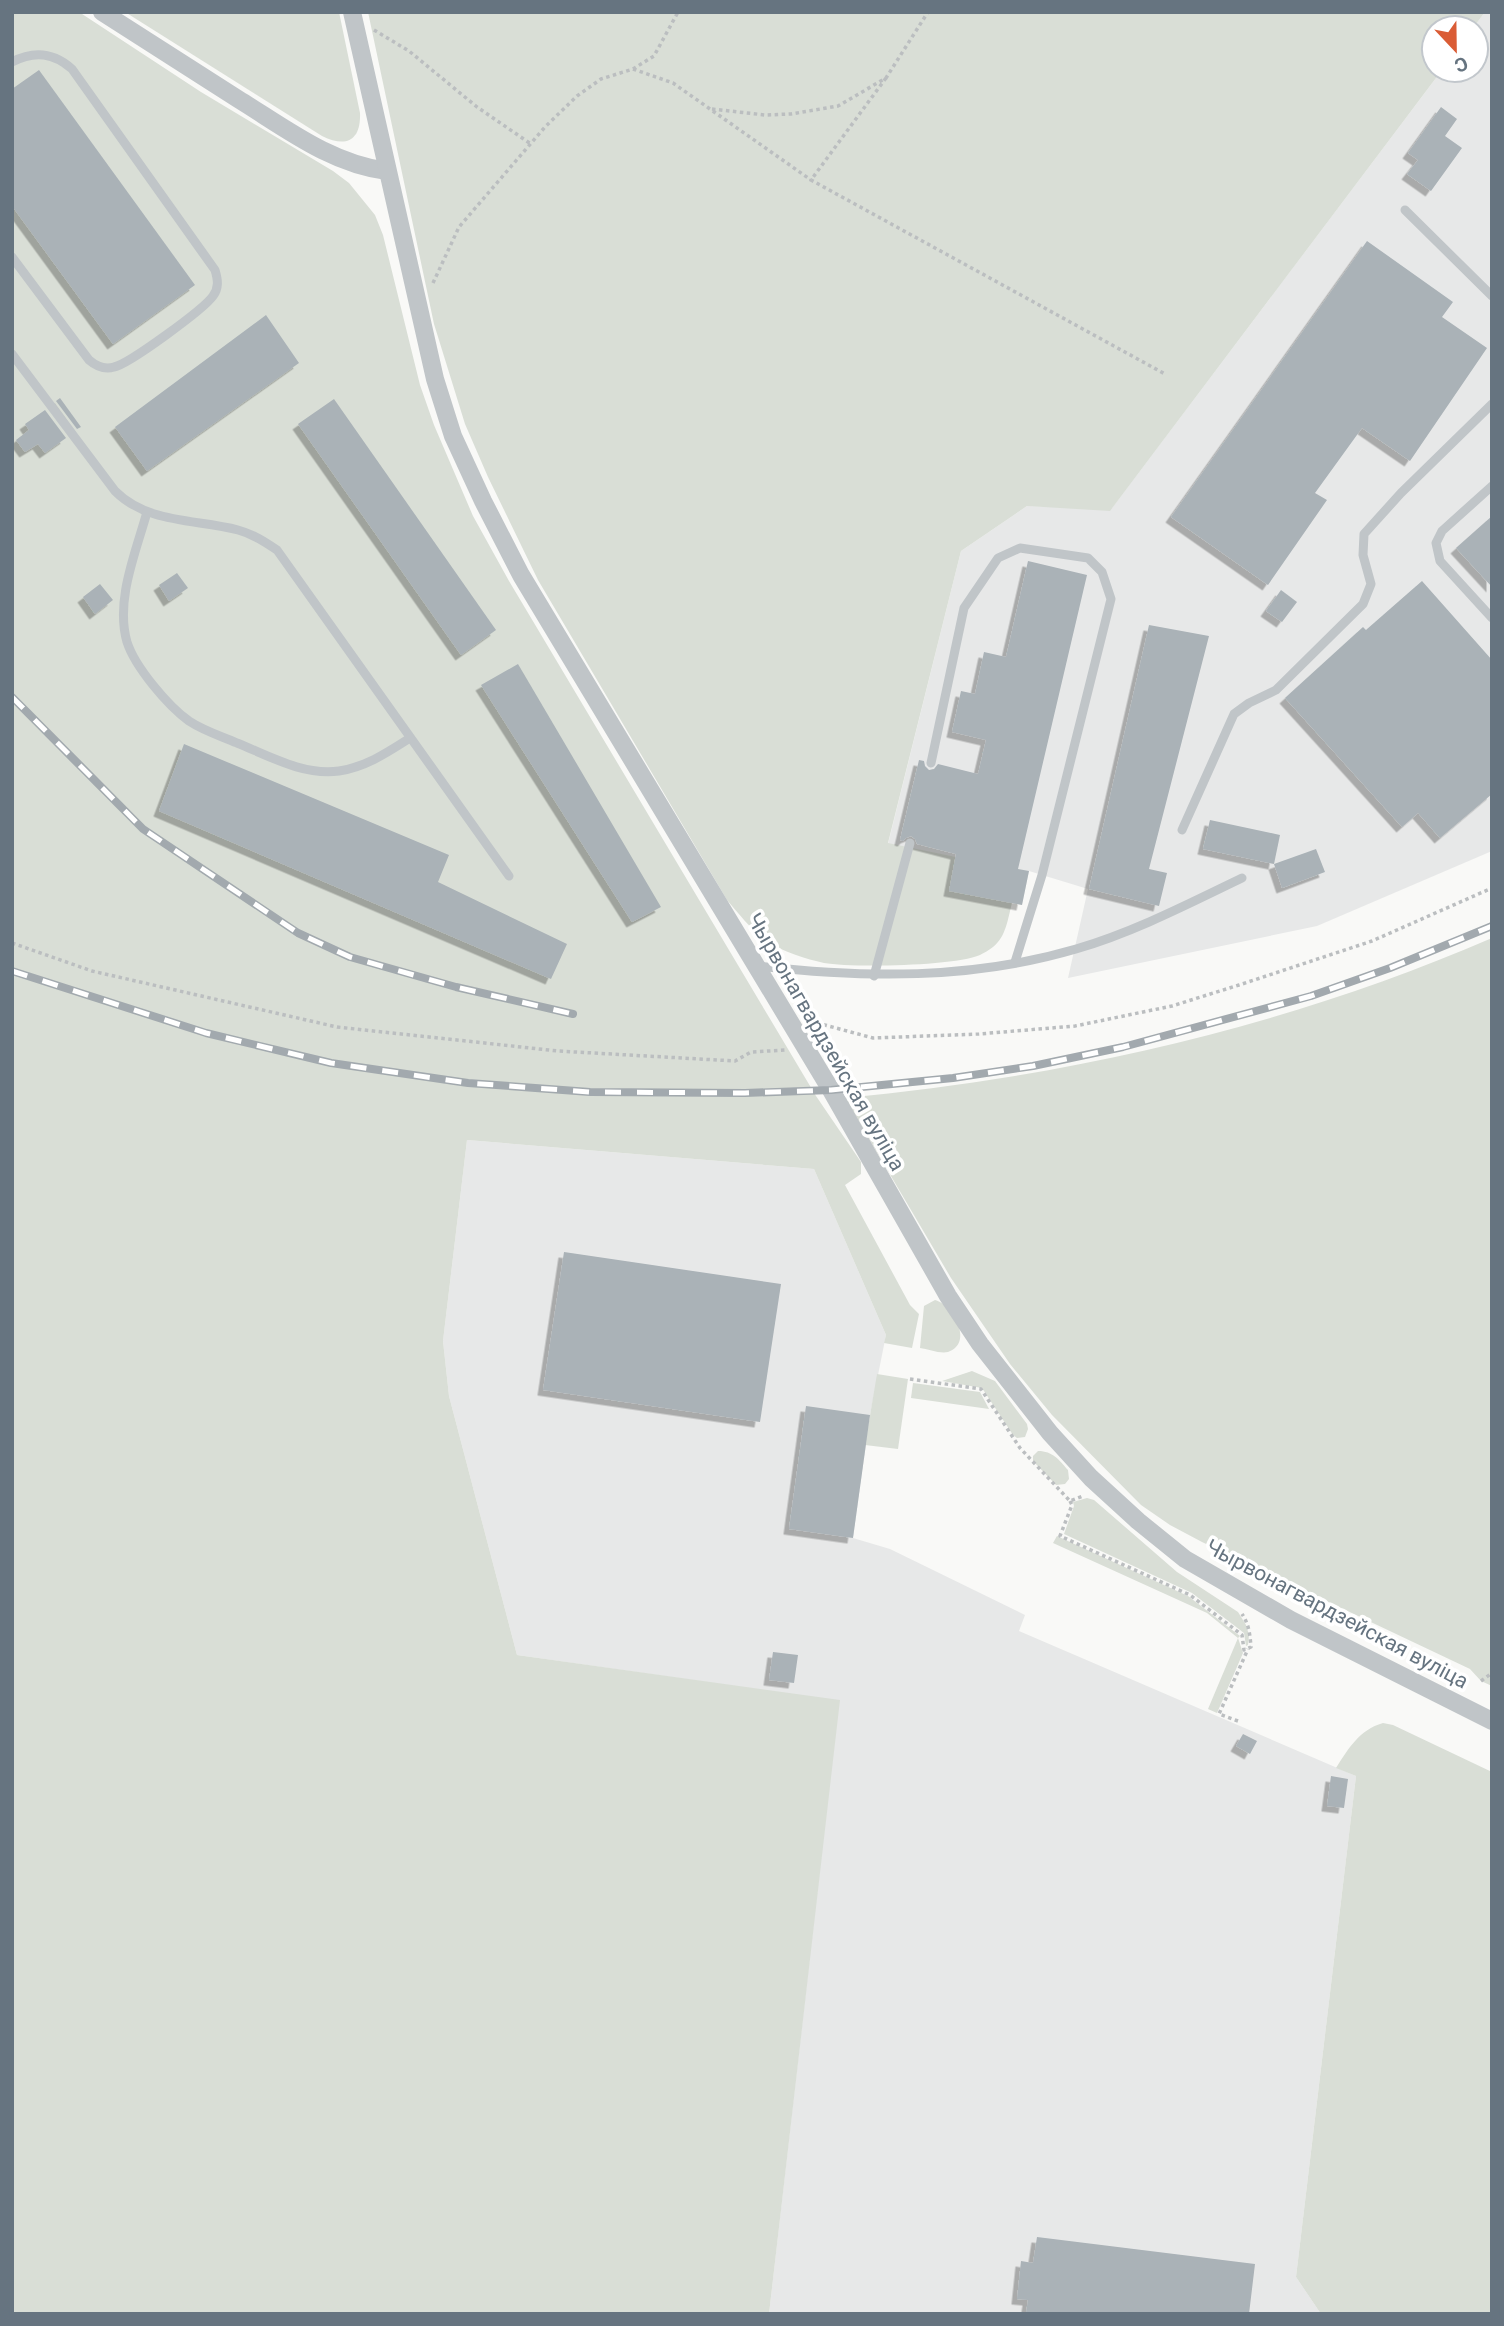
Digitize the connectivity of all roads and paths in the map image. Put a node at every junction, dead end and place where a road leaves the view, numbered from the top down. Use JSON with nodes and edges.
{"nodes":[{"id":1,"x":102,"y":12,"type":"edge"},
{"id":2,"x":678,"y":12,"type":"edge"},
{"id":3,"x":928,"y":12,"type":"edge"},
{"id":4,"x":352,"y":15,"type":"edge"},
{"id":5,"x":12,"y":62,"type":"edge"},
{"id":6,"x":633,"y":69,"type":"junction"},
{"id":7,"x":886,"y":78,"type":"junction"},
{"id":8,"x":712,"y":109,"type":"junction"},
{"id":9,"x":531,"y":144,"type":"junction"},
{"id":10,"x":387,"y":171,"type":"junction"},
{"id":11,"x":811,"y":180,"type":"junction"},
{"id":12,"x":1405,"y":210,"type":"dead end"},
{"id":13,"x":12,"y":257,"type":"edge"},
{"id":14,"x":1492,"y":296,"type":"edge"},
{"id":15,"x":418,"y":313,"type":"junction"},
{"id":16,"x":12,"y":354,"type":"edge"},
{"id":17,"x":1165,"y":374,"type":"dead end"},
{"id":18,"x":1492,"y":404,"type":"edge"},
{"id":19,"x":1492,"y":486,"type":"edge"},
{"id":20,"x":148,"y":512,"type":"junction"},
{"id":21,"x":1492,"y":618,"type":"edge"},
{"id":22,"x":410,"y":738,"type":"junction"},
{"id":23,"x":931,"y":762,"type":"dead end"},
{"id":24,"x":1182,"y":830,"type":"dead end"},
{"id":25,"x":910,"y":843,"type":"dead end"},
{"id":26,"x":509,"y":876,"type":"dead end"},
{"id":27,"x":1242,"y":878,"type":"dead end"},
{"id":28,"x":1492,"y":888,"type":"edge"},
{"id":29,"x":12,"y":943,"type":"edge"},
{"id":30,"x":1015,"y":962,"type":"junction"},
{"id":31,"x":756,"y":966,"type":"junction"},
{"id":32,"x":874,"y":975,"type":"junction"},
{"id":33,"x":785,"y":1014,"type":"junction"},
{"id":34,"x":806,"y":1049,"type":"junction"},
{"id":35,"x":910,"y":1379,"type":"dead end"},
{"id":36,"x":1090,"y":1496,"type":"dead end"},
{"id":37,"x":1070,"y":1501,"type":"junction"},
{"id":38,"x":1235,"y":1608,"type":"dead end"},
{"id":39,"x":1248,"y":1649,"type":"junction"},
{"id":40,"x":1492,"y":1673,"type":"edge"},
{"id":41,"x":1481,"y":1681,"type":"dead end"},
{"id":42,"x":1238,"y":1721,"type":"dead end"},
{"id":43,"x":1492,"y":1721,"type":"edge"}],
"edges":[{"from":1,"to":10,"type":"street"},
{"from":2,"to":6,"type":"path"},
{"from":3,"to":7,"type":"path"},
{"from":4,"to":9,"type":"path"},
{"from":4,"to":10,"type":"street","name":"Чырвонагвардзейская вуліца"},
{"from":5,"to":13,"type":"lane"},
{"from":6,"to":8,"type":"path"},
{"from":6,"to":9,"type":"path"},
{"from":7,"to":8,"type":"path"},
{"from":7,"to":11,"type":"path"},
{"from":8,"to":11,"type":"path"},
{"from":9,"to":15,"type":"path"},
{"from":10,"to":15,"type":"street","name":"Чырвонагвардзейская вуліца"},
{"from":11,"to":17,"type":"path"},
{"from":12,"to":14,"type":"lane"},
{"from":15,"to":31,"type":"street","name":"Чырвонагвардзейская вуліца"},
{"from":16,"to":20,"type":"lane"},
{"from":18,"to":24,"type":"lane"},
{"from":19,"to":21,"type":"lane"},
{"from":20,"to":22,"type":"lane"},
{"from":20,"to":22,"type":"lane"},
{"from":22,"to":26,"type":"lane"},
{"from":23,"to":30,"type":"lane"},
{"from":25,"to":32,"type":"lane"},
{"from":27,"to":30,"type":"lane"},
{"from":28,"to":33,"type":"path"},
{"from":29,"to":34,"type":"path"},
{"from":30,"to":32,"type":"lane"},
{"from":31,"to":32,"type":"lane"},
{"from":31,"to":33,"type":"street","name":"Чырвонагвардзейская вуліца"},
{"from":33,"to":34,"type":"street","name":"Чырвонагвардзейская вуліца"},
{"from":34,"to":43,"type":"street","name":"Чырвонагвардзейская вуліца"},
{"from":35,"to":37,"type":"path"},
{"from":36,"to":37,"type":"path"},
{"from":37,"to":39,"type":"path"},
{"from":38,"to":39,"type":"path"},
{"from":39,"to":42,"type":"path"},
{"from":40,"to":41,"type":"path"}]}
